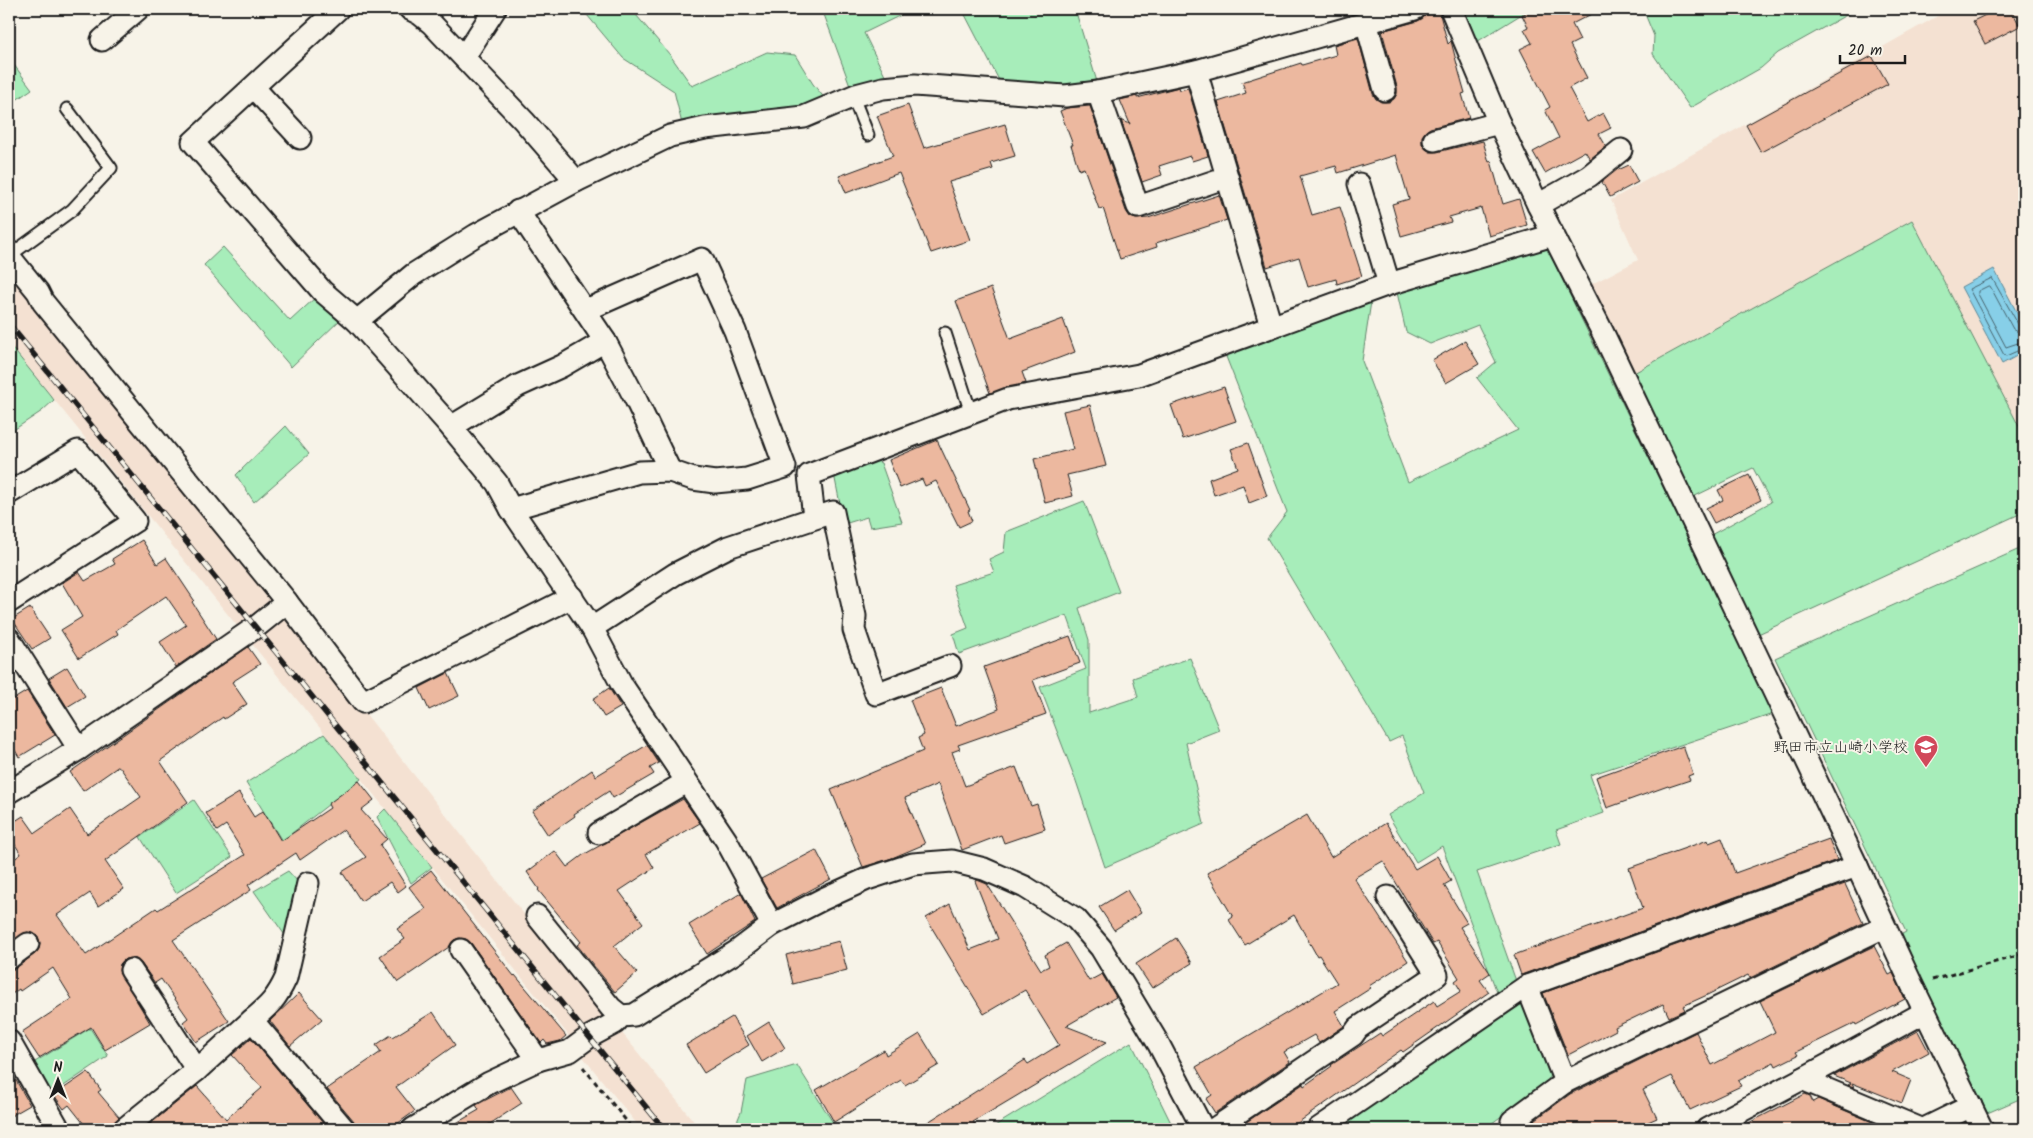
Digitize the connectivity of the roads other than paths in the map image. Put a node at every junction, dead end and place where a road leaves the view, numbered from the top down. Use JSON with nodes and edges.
{"nodes":[{"id":1,"x":138,"y":9,"type":"edge"},
{"id":2,"x":338,"y":9,"type":"edge"},
{"id":3,"x":410,"y":9,"type":"edge"},
{"id":4,"x":495,"y":9,"type":"edge"},
{"id":5,"x":1415,"y":9,"type":"edge"},
{"id":6,"x":1451,"y":9,"type":"edge"},
{"id":7,"x":1366,"y":22,"type":"junction"},
{"id":8,"x":102,"y":40,"type":"dead end"},
{"id":9,"x":464,"y":57,"type":"junction"},
{"id":10,"x":1196,"y":71,"type":"junction"},
{"id":11,"x":254,"y":88,"type":"junction"},
{"id":12,"x":1385,"y":90,"type":"dead end"},
{"id":13,"x":1098,"y":92,"type":"junction"},
{"id":14,"x":853,"y":97,"type":"junction"},
{"id":15,"x":67,"y":109,"type":"dead end"},
{"id":16,"x":1499,"y":123,"type":"junction"},
{"id":17,"x":868,"y":135,"type":"dead end"},
{"id":18,"x":300,"y":138,"type":"dead end"},
{"id":19,"x":1434,"y":140,"type":"dead end"},
{"id":20,"x":1621,"y":150,"type":"dead end"},
{"id":21,"x":1227,"y":177,"type":"junction"},
{"id":22,"x":576,"y":181,"type":"junction"},
{"id":23,"x":1359,"y":184,"type":"dead end"},
{"id":24,"x":1538,"y":205,"type":"junction"},
{"id":25,"x":518,"y":211,"type":"junction"},
{"id":26,"x":1553,"y":234,"type":"junction"},
{"id":27,"x":9,"y":256,"type":"edge"},
{"id":28,"x":1389,"y":284,"type":"junction"},
{"id":29,"x":586,"y":310,"type":"junction"},
{"id":30,"x":357,"y":321,"type":"junction"},
{"id":31,"x":1272,"y":326,"type":"junction"},
{"id":32,"x":945,"y":333,"type":"dead end"},
{"id":33,"x":605,"y":341,"type":"junction"},
{"id":34,"x":971,"y":413,"type":"junction"},
{"id":35,"x":451,"y":427,"type":"junction"},
{"id":36,"x":670,"y":471,"type":"junction"},
{"id":37,"x":9,"y":493,"type":"edge"},
{"id":38,"x":511,"y":509,"type":"junction"},
{"id":39,"x":814,"y":517,"type":"junction"},
{"id":40,"x":572,"y":597,"type":"junction"},
{"id":41,"x":9,"y":602,"type":"edge"},
{"id":42,"x":287,"y":602,"type":"junction"},
{"id":43,"x":592,"y":628,"type":"junction"},
{"id":44,"x":9,"y":639,"type":"edge"},
{"id":45,"x":950,"y":666,"type":"dead end"},
{"id":46,"x":79,"y":749,"type":"junction"},
{"id":47,"x":686,"y":782,"type":"junction"},
{"id":48,"x":9,"y":792,"type":"edge"},
{"id":49,"x":599,"y":833,"type":"dead end"},
{"id":50,"x":1857,"y":866,"type":"junction"},
{"id":51,"x":308,"y":883,"type":"dead end"},
{"id":52,"x":1388,"y":897,"type":"dead end"},
{"id":53,"x":537,"y":916,"type":"dead end"},
{"id":54,"x":772,"y":926,"type":"junction"},
{"id":55,"x":1884,"y":927,"type":"junction"},
{"id":56,"x":28,"y":944,"type":"dead end"},
{"id":57,"x":461,"y":950,"type":"dead end"},
{"id":58,"x":9,"y":958,"type":"edge"},
{"id":59,"x":131,"y":970,"type":"dead end"},
{"id":60,"x":1527,"y":986,"type":"junction"},
{"id":61,"x":1925,"y":1012,"type":"junction"},
{"id":62,"x":621,"y":1016,"type":"junction"},
{"id":63,"x":252,"y":1020,"type":"junction"},
{"id":64,"x":9,"y":1041,"type":"edge"},
{"id":65,"x":538,"y":1060,"type":"junction"},
{"id":66,"x":197,"y":1070,"type":"junction"},
{"id":67,"x":1802,"y":1079,"type":"junction"},
{"id":68,"x":1565,"y":1082,"type":"junction"},
{"id":69,"x":1971,"y":1106,"type":"junction"},
{"id":70,"x":59,"y":1129,"type":"edge"},
{"id":71,"x":124,"y":1129,"type":"edge"},
{"id":72,"x":344,"y":1129,"type":"edge"},
{"id":73,"x":413,"y":1129,"type":"edge"},
{"id":74,"x":1203,"y":1129,"type":"edge"},
{"id":75,"x":1214,"y":1129,"type":"edge"},
{"id":76,"x":1318,"y":1129,"type":"edge"},
{"id":77,"x":1517,"y":1129,"type":"edge"},
{"id":78,"x":1708,"y":1129,"type":"edge"},
{"id":79,"x":1923,"y":1129,"type":"edge"},
{"id":80,"x":1982,"y":1129,"type":"edge"}],
"edges":[{"from":1,"to":8,"type":"street"},
{"from":2,"to":11,"type":"street"},
{"from":3,"to":9,"type":"street"},
{"from":4,"to":9,"type":"street"},
{"from":5,"to":7,"type":"street"},
{"from":6,"to":16,"type":"street"},
{"from":7,"to":10,"type":"street"},
{"from":7,"to":12,"type":"street"},
{"from":9,"to":22,"type":"street"},
{"from":10,"to":13,"type":"street"},
{"from":10,"to":21,"type":"street"},
{"from":11,"to":18,"type":"street"},
{"from":11,"to":30,"type":"street"},
{"from":13,"to":14,"type":"street"},
{"from":13,"to":21,"type":"street"},
{"from":14,"to":17,"type":"lane"},
{"from":14,"to":22,"type":"street"},
{"from":15,"to":27,"type":"lane"},
{"from":16,"to":19,"type":"street"},
{"from":16,"to":24,"type":"street"},
{"from":20,"to":24,"type":"street"},
{"from":21,"to":31,"type":"street"},
{"from":22,"to":25,"type":"street"},
{"from":23,"to":28,"type":"street"},
{"from":24,"to":26,"type":"street"},
{"from":25,"to":29,"type":"street"},
{"from":25,"to":30,"type":"street"},
{"from":26,"to":28,"type":"street"},
{"from":26,"to":50,"type":"street"},
{"from":27,"to":42,"type":"street"},
{"from":28,"to":31,"type":"street"},
{"from":29,"to":33,"type":"street"},
{"from":29,"to":36,"type":"street"},
{"from":30,"to":35,"type":"street"},
{"from":31,"to":34,"type":"street"},
{"from":32,"to":34,"type":"lane"},
{"from":33,"to":35,"type":"street"},
{"from":33,"to":36,"type":"street"},
{"from":34,"to":39,"type":"street"},
{"from":35,"to":38,"type":"street"},
{"from":36,"to":38,"type":"street"},
{"from":37,"to":41,"type":"street"},
{"from":38,"to":40,"type":"street"},
{"from":39,"to":43,"type":"street"},
{"from":39,"to":45,"type":"street"},
{"from":40,"to":42,"type":"street"},
{"from":40,"to":43,"type":"street"},
{"from":42,"to":46,"type":"street"},
{"from":43,"to":47,"type":"street"},
{"from":44,"to":46,"type":"street"},
{"from":46,"to":48,"type":"street"},
{"from":47,"to":49,"type":"street"},
{"from":47,"to":54,"type":"street"},
{"from":50,"to":55,"type":"street"},
{"from":50,"to":60,"type":"street"},
{"from":51,"to":63,"type":"street"},
{"from":52,"to":75,"type":"street"},
{"from":53,"to":62,"type":"street"},
{"from":54,"to":62,"type":"street"},
{"from":54,"to":74,"type":"street"},
{"from":55,"to":61,"type":"street"},
{"from":55,"to":68,"type":"street"},
{"from":56,"to":58,"type":"street"},
{"from":57,"to":65,"type":"street"},
{"from":59,"to":66,"type":"street"},
{"from":60,"to":68,"type":"street"},
{"from":60,"to":76,"type":"street"},
{"from":61,"to":67,"type":"street"},
{"from":61,"to":69,"type":"street"},
{"from":62,"to":65,"type":"street"},
{"from":63,"to":66,"type":"street"},
{"from":63,"to":72,"type":"street"},
{"from":64,"to":70,"type":"street"},
{"from":65,"to":73,"type":"street"},
{"from":66,"to":71,"type":"street"},
{"from":67,"to":78,"type":"street"},
{"from":67,"to":79,"type":"street"},
{"from":68,"to":77,"type":"street"},
{"from":69,"to":79,"type":"street"},
{"from":69,"to":80,"type":"street"}]}
